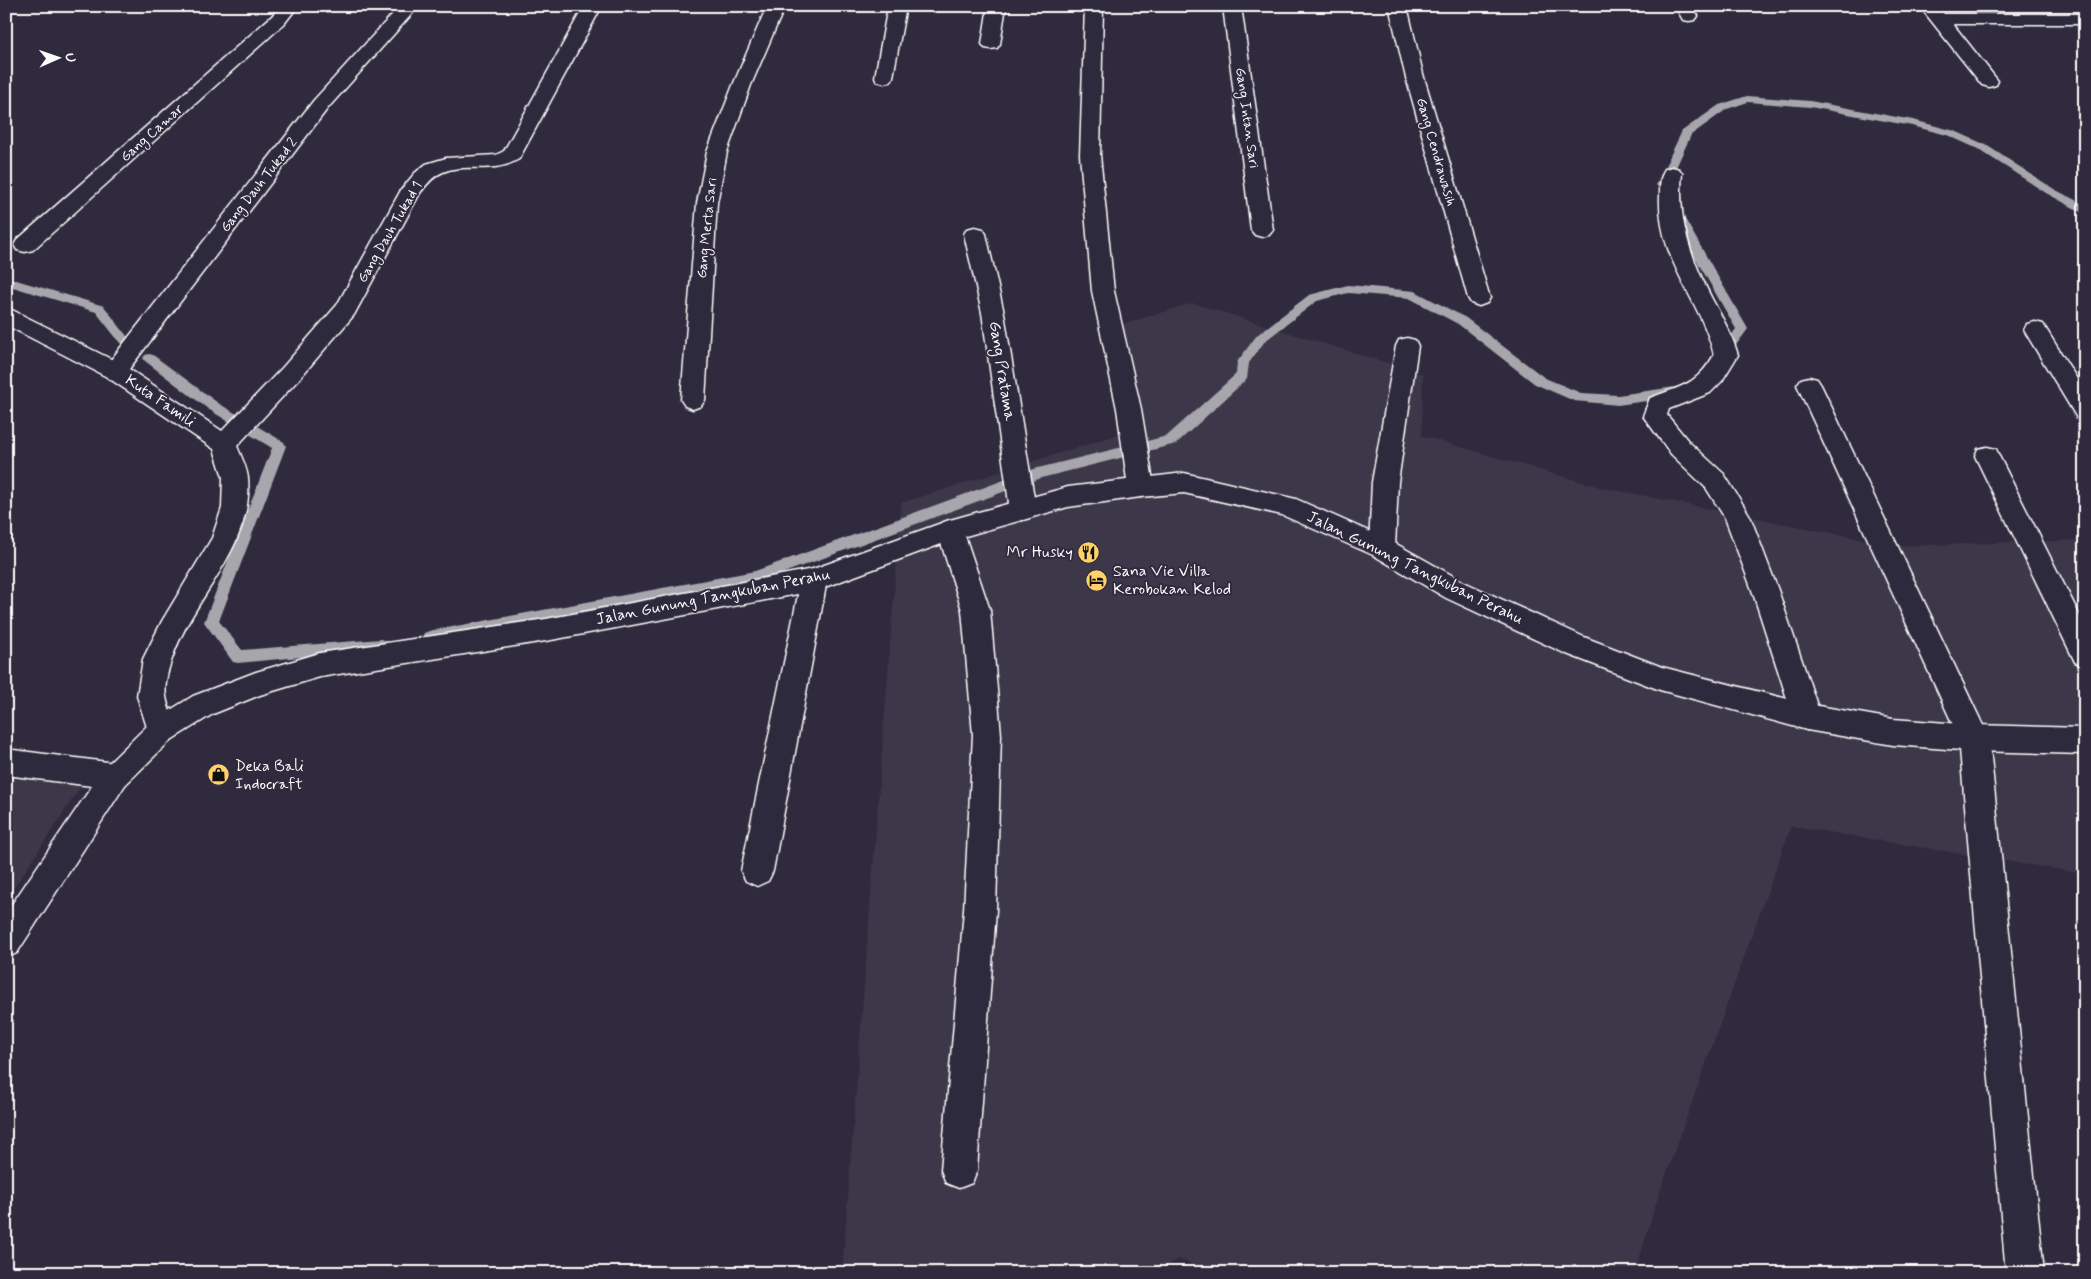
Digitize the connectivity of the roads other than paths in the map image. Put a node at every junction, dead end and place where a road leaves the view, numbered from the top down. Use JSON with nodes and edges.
{"nodes":[{"id":1,"x":410,"y":6,"type":"edge"},
{"id":2,"x":593,"y":6,"type":"edge"},
{"id":3,"x":776,"y":6,"type":"edge"},
{"id":4,"x":897,"y":6,"type":"edge"},
{"id":5,"x":997,"y":6,"type":"edge"},
{"id":6,"x":1094,"y":6,"type":"edge"},
{"id":7,"x":1232,"y":6,"type":"edge"},
{"id":8,"x":1398,"y":6,"type":"edge"},
{"id":9,"x":284,"y":13,"type":"edge"},
{"id":10,"x":1934,"y":13,"type":"edge"},
{"id":11,"x":2085,"y":19,"type":"edge"},
{"id":12,"x":991,"y":44,"type":"dead end"},
{"id":13,"x":884,"y":77,"type":"dead end"},
{"id":14,"x":1988,"y":81,"type":"dead end"},
{"id":15,"x":1672,"y":173,"type":"dead end"},
{"id":16,"x":1262,"y":230,"type":"dead end"},
{"id":17,"x":975,"y":234,"type":"dead end"},
{"id":18,"x":25,"y":246,"type":"dead end"},
{"id":19,"x":1478,"y":298,"type":"dead end"},
{"id":20,"x":6,"y":315,"type":"edge"},
{"id":21,"x":2035,"y":330,"type":"dead end"},
{"id":22,"x":1408,"y":346,"type":"dead end"},
{"id":23,"x":115,"y":371,"type":"junction"},
{"id":24,"x":1808,"y":385,"type":"dead end"},
{"id":25,"x":693,"y":400,"type":"dead end"},
{"id":26,"x":2085,"y":412,"type":"edge"},
{"id":27,"x":224,"y":444,"type":"junction"},
{"id":28,"x":1987,"y":456,"type":"dead end"},
{"id":29,"x":1141,"y":487,"type":"junction"},
{"id":30,"x":1024,"y":510,"type":"junction"},
{"id":31,"x":950,"y":530,"type":"junction"},
{"id":32,"x":1382,"y":548,"type":"junction"},
{"id":33,"x":814,"y":580,"type":"junction"},
{"id":34,"x":2085,"y":654,"type":"edge"},
{"id":35,"x":1807,"y":717,"type":"junction"},
{"id":36,"x":162,"y":731,"type":"junction"},
{"id":37,"x":1974,"y":738,"type":"junction"},
{"id":38,"x":2085,"y":741,"type":"edge"},
{"id":39,"x":6,"y":762,"type":"edge"},
{"id":40,"x":115,"y":776,"type":"junction"},
{"id":41,"x":757,"y":871,"type":"dead end"},
{"id":42,"x":6,"y":942,"type":"edge"},
{"id":43,"x":958,"y":1170,"type":"dead end"},
{"id":44,"x":2025,"y":1273,"type":"edge"}],
"edges":[{"from":1,"to":23,"type":"street","name":"Gang Dauh Tukad 2"},
{"from":2,"to":27,"type":"street","name":"Gang Dauh Tukad 1"},
{"from":3,"to":25,"type":"street","name":"Gang Merta Sari"},
{"from":4,"to":13,"type":"street"},
{"from":5,"to":12,"type":"street"},
{"from":6,"to":29,"type":"street"},
{"from":7,"to":16,"type":"street","name":"Gang Intan Sari"},
{"from":8,"to":19,"type":"street","name":"Gang Cendrawasih"},
{"from":9,"to":18,"type":"street","name":"Gang Camar"},
{"from":10,"to":11,"type":"street"},
{"from":10,"to":14,"type":"street"},
{"from":15,"to":35,"type":"street"},
{"from":17,"to":30,"type":"street","name":"Gang Pratama"},
{"from":20,"to":23,"type":"street","name":"Kuta Famili"},
{"from":21,"to":26,"type":"street"},
{"from":22,"to":32,"type":"street"},
{"from":23,"to":27,"type":"street","name":"Kuta Famili"},
{"from":24,"to":37,"type":"street"},
{"from":27,"to":36,"type":"street"},
{"from":28,"to":34,"type":"street"},
{"from":29,"to":30,"type":"street","name":"Jalan Gunung Tangkuban Perahu"},
{"from":29,"to":32,"type":"street","name":"Jalan Gunung Tangkuban Perahu"},
{"from":30,"to":31,"type":"street","name":"Jalan Gunung Tangkuban Perahu"},
{"from":31,"to":33,"type":"street","name":"Jalan Gunung Tangkuban Perahu"},
{"from":31,"to":43,"type":"street"},
{"from":32,"to":35,"type":"street","name":"Jalan Gunung Tangkuban Perahu"},
{"from":33,"to":36,"type":"street","name":"Jalan Gunung Tangkuban Perahu"},
{"from":33,"to":41,"type":"street"},
{"from":35,"to":37,"type":"street","name":"Jalan Gunung Tangkuban Perahu"},
{"from":36,"to":40,"type":"street","name":"Jalan Gunung Tangkuban Perahu"},
{"from":37,"to":38,"type":"street","name":"Jalan Gunung Tangkuban Perahu"},
{"from":37,"to":44,"type":"street"},
{"from":39,"to":40,"type":"street"},
{"from":40,"to":42,"type":"street","name":"Jalan Gunung Tangkuban Perahu"}]}
